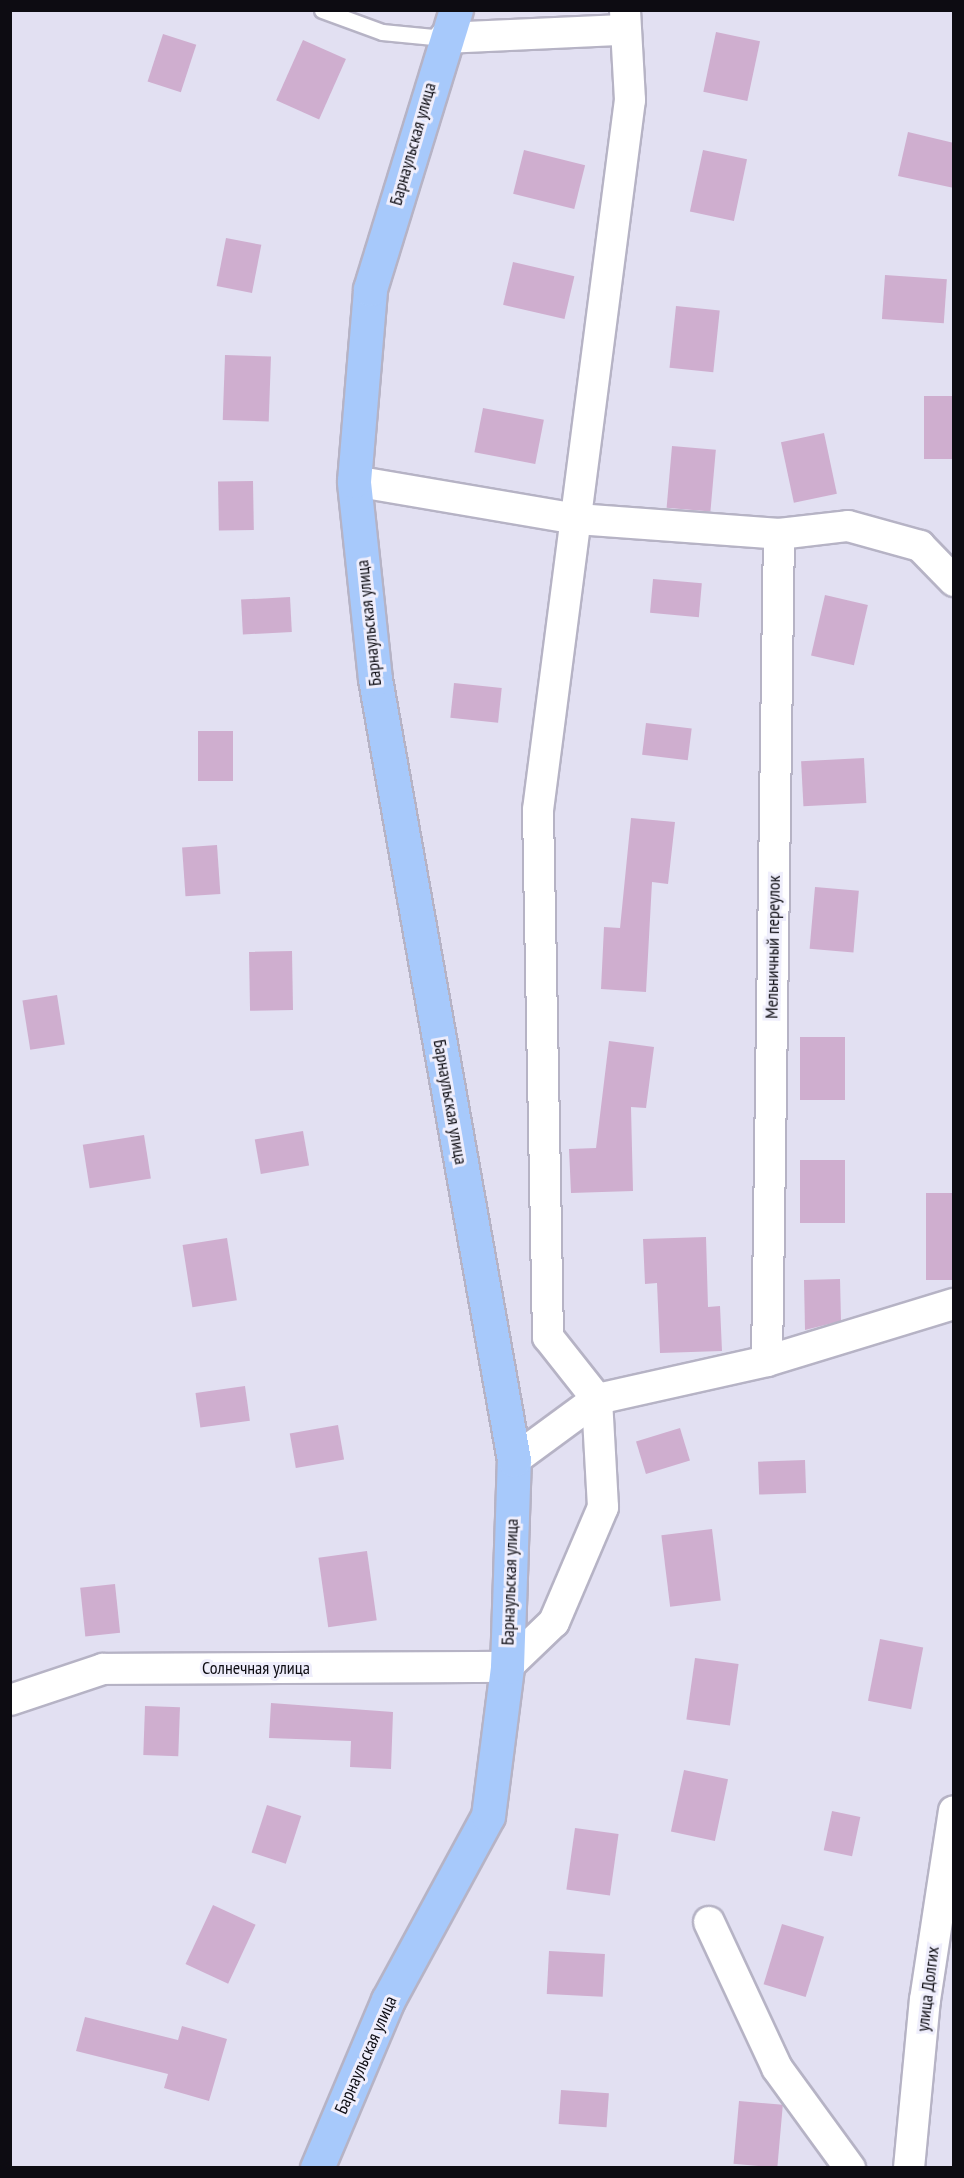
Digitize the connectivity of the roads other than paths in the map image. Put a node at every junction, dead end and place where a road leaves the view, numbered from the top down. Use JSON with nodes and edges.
{"nodes":[{"id":1,"x":322,"y":10,"type":"edge"},
{"id":2,"x":624,"y":20,"type":"edge"},
{"id":3,"x":450,"y":24,"type":"edge"},
{"id":4,"x":354,"y":480,"type":"junction"},
{"id":5,"x":577,"y":519,"type":"junction"},
{"id":6,"x":779,"y":534,"type":"junction"},
{"id":7,"x":954,"y":581,"type":"edge"},
{"id":8,"x":954,"y":1304,"type":"edge"},
{"id":9,"x":766,"y":1361,"type":"junction"},
{"id":10,"x":597,"y":1399,"type":"junction"},
{"id":11,"x":514,"y":1460,"type":"junction"},
{"id":12,"x":507,"y":1666,"type":"junction"},
{"id":13,"x":10,"y":1700,"type":"edge"},
{"id":14,"x":954,"y":1811,"type":"edge"},
{"id":15,"x":709,"y":1922,"type":"dead end"},
{"id":16,"x":317,"y":2168,"type":"edge"},
{"id":17,"x":850,"y":2168,"type":"edge"},
{"id":18,"x":909,"y":2168,"type":"edge"}],
"edges":[{"from":1,"to":3,"type":"lane"},
{"from":2,"to":3,"type":"street"},
{"from":2,"to":5,"type":"street"},
{"from":3,"to":4,"type":"main road","name":"Барнаульская улица"},
{"from":4,"to":5,"type":"street"},
{"from":4,"to":11,"type":"main road","name":"Барнаульская улица"},
{"from":5,"to":6,"type":"street"},
{"from":5,"to":10,"type":"street"},
{"from":6,"to":7,"type":"street"},
{"from":6,"to":9,"type":"street","name":"Мельничный переулок"},
{"from":8,"to":9,"type":"street"},
{"from":9,"to":10,"type":"street"},
{"from":10,"to":11,"type":"street"},
{"from":10,"to":12,"type":"street"},
{"from":11,"to":12,"type":"main road","name":"Барнаульская улица"},
{"from":12,"to":13,"type":"street","name":"Солнечная улица"},
{"from":12,"to":16,"type":"main road","name":"Барнаульская улица"},
{"from":14,"to":18,"type":"street","name":"улица Долгих"},
{"from":15,"to":17,"type":"street"}]}
